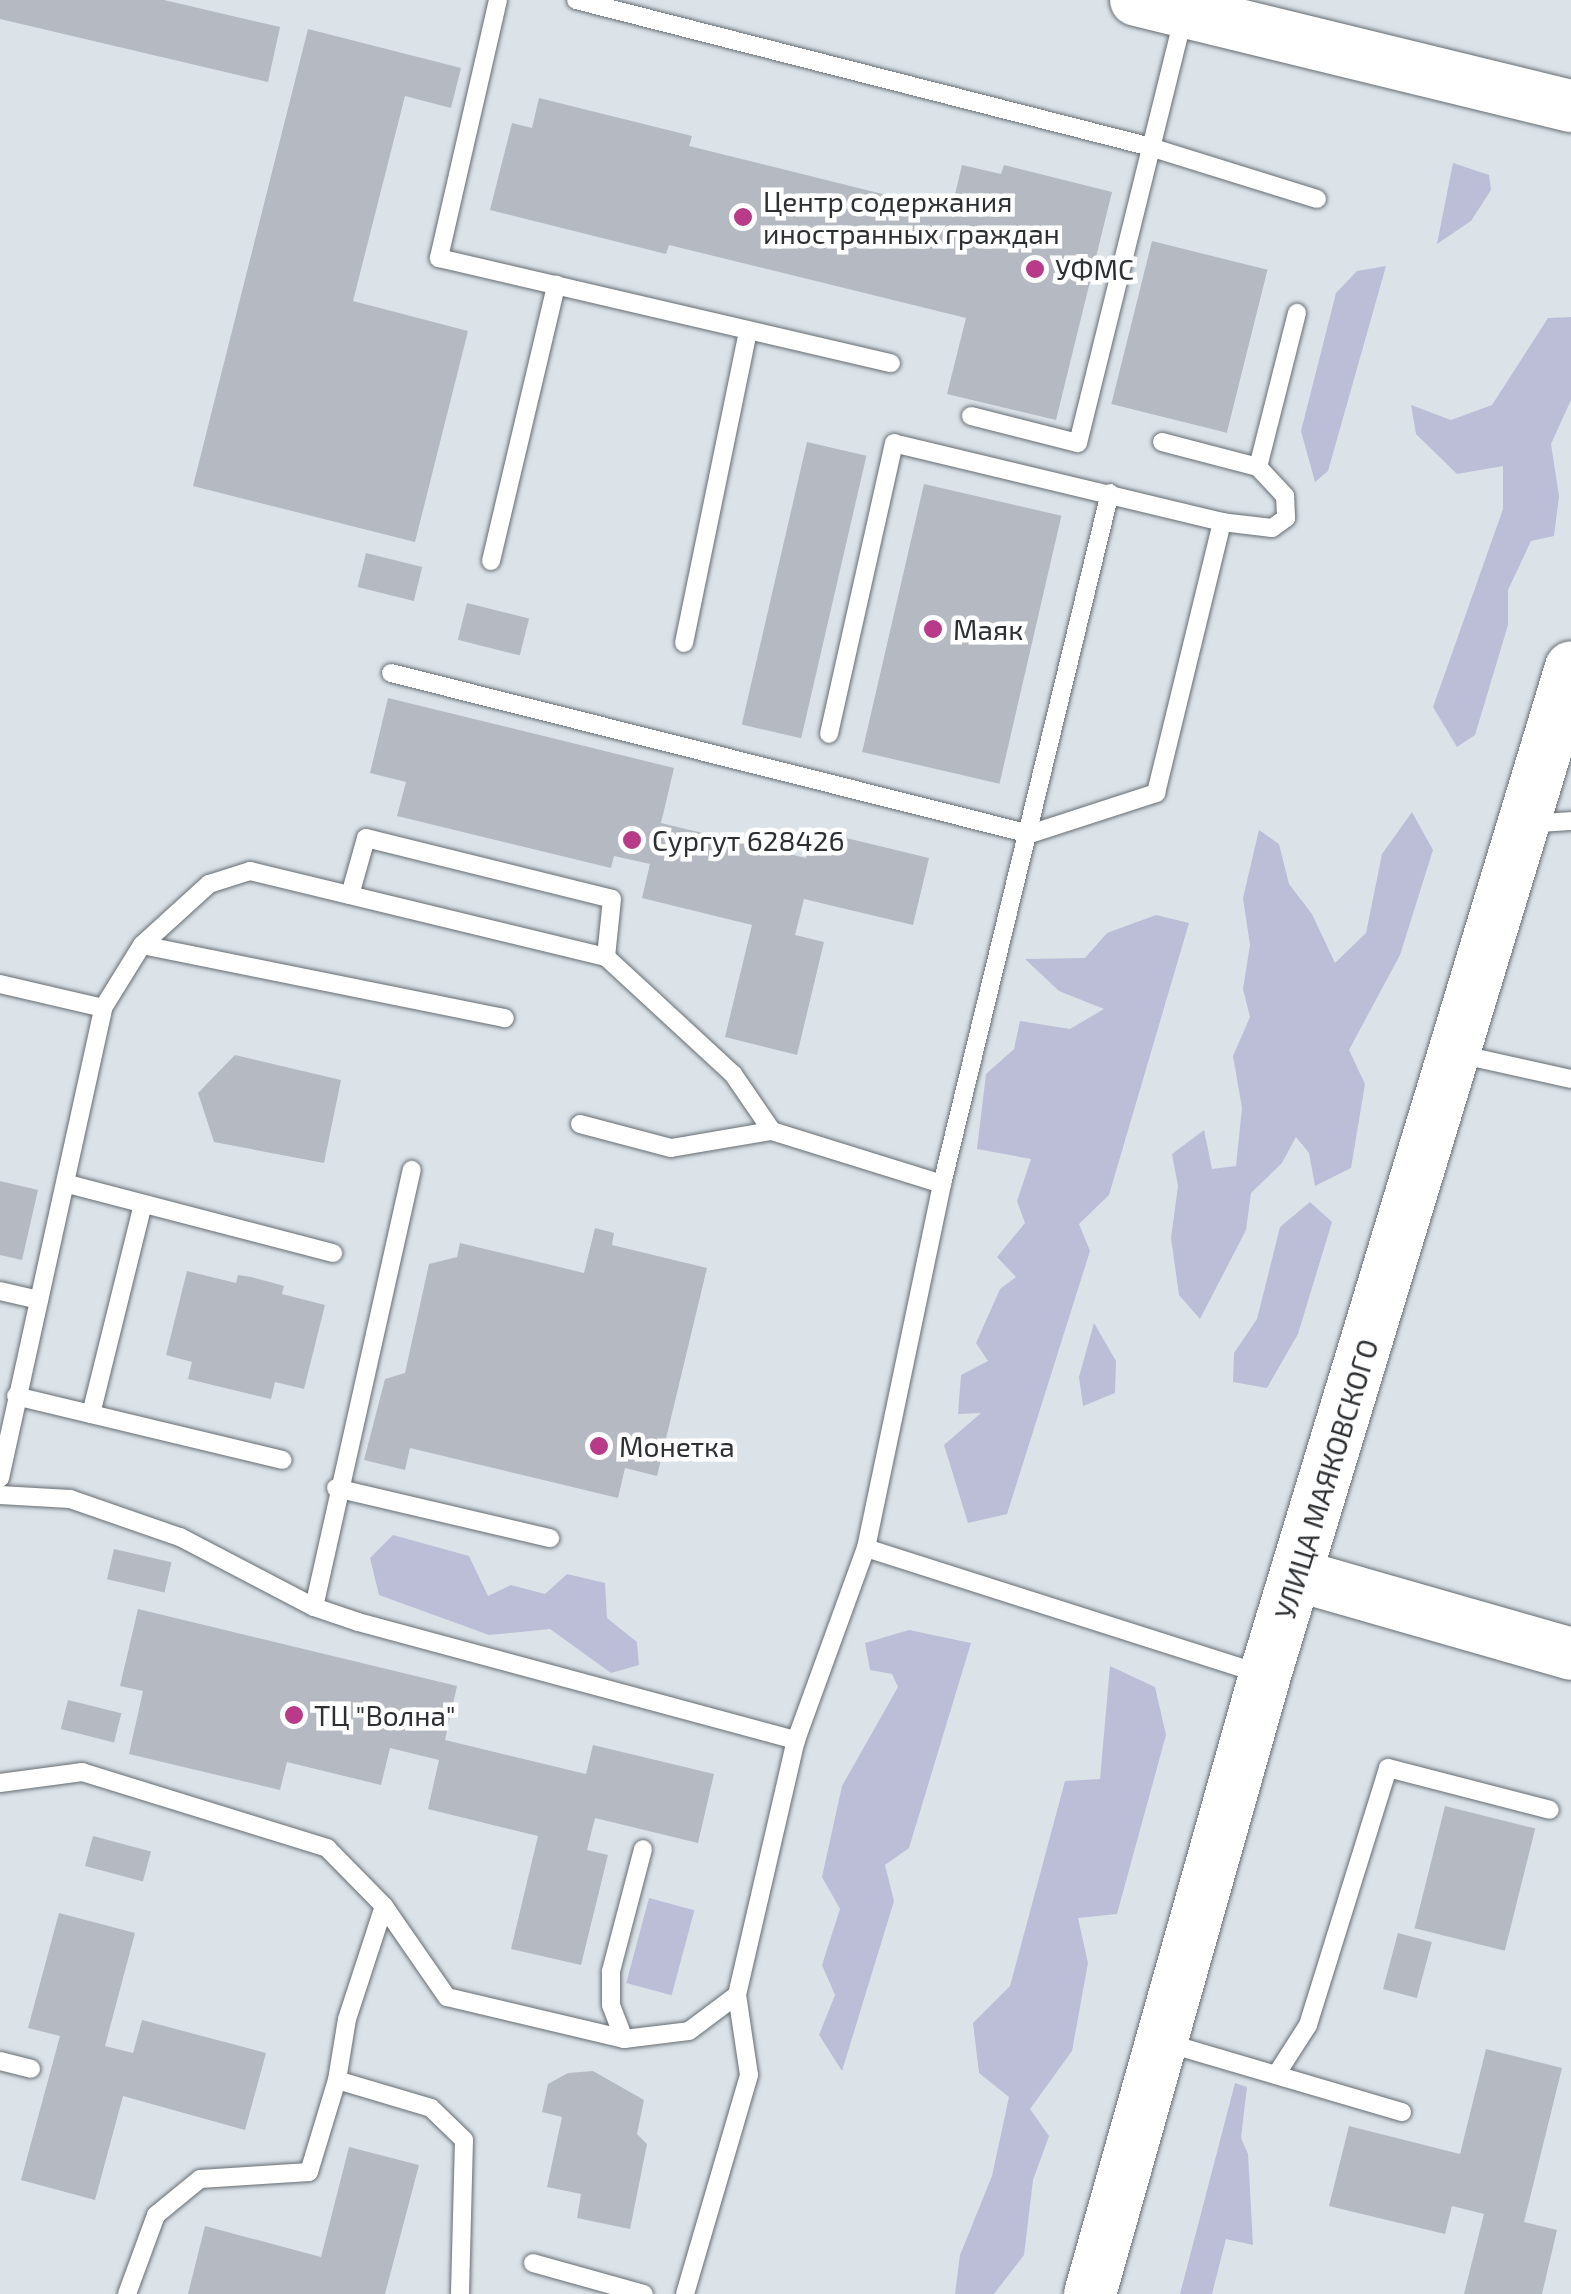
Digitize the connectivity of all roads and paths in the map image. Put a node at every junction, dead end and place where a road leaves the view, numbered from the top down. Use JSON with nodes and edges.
{"nodes":[{"id":1,"x":498,"y":0,"type":"edge"},
{"id":2,"x":576,"y":0,"type":"edge"},
{"id":3,"x":1161,"y":6,"type":"edge"},
{"id":4,"x":1567,"y":104,"type":"edge"},
{"id":5,"x":1148,"y":146,"type":"junction"},
{"id":6,"x":1317,"y":199,"type":"dead end"},
{"id":7,"x":556,"y":285,"type":"junction"},
{"id":8,"x":1297,"y":313,"type":"dead end"},
{"id":9,"x":748,"y":330,"type":"junction"},
{"id":10,"x":891,"y":364,"type":"dead end"},
{"id":11,"x":972,"y":416,"type":"dead end"},
{"id":12,"x":1162,"y":442,"type":"dead end"},
{"id":13,"x":1258,"y":467,"type":"junction"},
{"id":14,"x":1110,"y":493,"type":"junction"},
{"id":15,"x":1222,"y":522,"type":"junction"},
{"id":16,"x":492,"y":560,"type":"dead end"},
{"id":17,"x":684,"y":643,"type":"dead end"},
{"id":18,"x":1571,"y":667,"type":"edge"},
{"id":19,"x":392,"y":673,"type":"dead end"},
{"id":20,"x":1563,"y":728,"type":"edge"},
{"id":21,"x":829,"y":734,"type":"dead end"},
{"id":22,"x":1549,"y":822,"type":"edge"},
{"id":23,"x":1030,"y":834,"type":"junction"},
{"id":24,"x":350,"y":895,"type":"junction"},
{"id":25,"x":142,"y":945,"type":"junction"},
{"id":26,"x":606,"y":957,"type":"junction"},
{"id":27,"x":0,"y":984,"type":"edge"},
{"id":28,"x":103,"y":1008,"type":"junction"},
{"id":29,"x":505,"y":1018,"type":"dead end"},
{"id":30,"x":1458,"y":1054,"type":"junction"},
{"id":31,"x":1571,"y":1079,"type":"edge"},
{"id":32,"x":580,"y":1124,"type":"dead end"},
{"id":33,"x":772,"y":1131,"type":"junction"},
{"id":34,"x":412,"y":1170,"type":"dead end"},
{"id":35,"x":68,"y":1184,"type":"junction"},
{"id":36,"x":942,"y":1184,"type":"junction"},
{"id":37,"x":143,"y":1204,"type":"junction"},
{"id":38,"x":333,"y":1252,"type":"dead end"},
{"id":39,"x":0,"y":1291,"type":"edge"},
{"id":40,"x":39,"y":1300,"type":"junction"},
{"id":41,"x":16,"y":1396,"type":"junction"},
{"id":42,"x":91,"y":1414,"type":"junction"},
{"id":43,"x":282,"y":1460,"type":"dead end"},
{"id":44,"x":0,"y":1478,"type":"edge"},
{"id":45,"x":336,"y":1488,"type":"junction"},
{"id":46,"x":0,"y":1494,"type":"edge"},
{"id":47,"x":550,"y":1538,"type":"dead end"},
{"id":48,"x":866,"y":1548,"type":"junction"},
{"id":49,"x":1296,"y":1574,"type":"junction"},
{"id":50,"x":314,"y":1606,"type":"junction"},
{"id":51,"x":1571,"y":1654,"type":"edge"},
{"id":52,"x":1265,"y":1675,"type":"junction"},
{"id":53,"x":796,"y":1740,"type":"junction"},
{"id":54,"x":0,"y":1784,"type":"edge"},
{"id":55,"x":1550,"y":1810,"type":"dead end"},
{"id":56,"x":643,"y":1849,"type":"dead end"},
{"id":57,"x":384,"y":1906,"type":"junction"},
{"id":58,"x":736,"y":1995,"type":"junction"},
{"id":59,"x":624,"y":2040,"type":"junction"},
{"id":60,"x":1162,"y":2042,"type":"junction"},
{"id":61,"x":0,"y":2060,"type":"edge"},
{"id":62,"x":31,"y":2069,"type":"dead end"},
{"id":63,"x":1276,"y":2076,"type":"junction"},
{"id":64,"x":337,"y":2080,"type":"junction"},
{"id":65,"x":1402,"y":2112,"type":"dead end"},
{"id":66,"x":533,"y":2263,"type":"dead end"},
{"id":67,"x":127,"y":2294,"type":"edge"},
{"id":68,"x":460,"y":2294,"type":"edge"},
{"id":69,"x":644,"y":2294,"type":"edge"},
{"id":70,"x":685,"y":2294,"type":"edge"},
{"id":71,"x":1090,"y":2294,"type":"edge"}],
"edges":[{"from":1,"to":7,"type":"lane"},
{"from":2,"to":5,"type":"lane"},
{"from":3,"to":4,"type":"main road"},
{"from":3,"to":5,"type":"lane"},
{"from":5,"to":6,"type":"lane"},
{"from":5,"to":11,"type":"lane"},
{"from":7,"to":9,"type":"lane"},
{"from":7,"to":16,"type":"lane"},
{"from":8,"to":13,"type":"lane"},
{"from":9,"to":10,"type":"lane"},
{"from":9,"to":17,"type":"lane"},
{"from":12,"to":13,"type":"lane"},
{"from":13,"to":15,"type":"lane"},
{"from":14,"to":15,"type":"lane"},
{"from":14,"to":21,"type":"lane"},
{"from":14,"to":23,"type":"lane"},
{"from":15,"to":23,"type":"lane"},
{"from":18,"to":20,"type":"main road","name":"УЛИЦА МАЯКОВСКОГО"},
{"from":19,"to":23,"type":"lane"},
{"from":20,"to":22,"type":"main road","name":"УЛИЦА МАЯКОВСКОГО"},
{"from":22,"to":30,"type":"main road","name":"УЛИЦА МАЯКОВСКОГО"},
{"from":23,"to":36,"type":"lane"},
{"from":24,"to":25,"type":"lane"},
{"from":24,"to":26,"type":"lane"},
{"from":24,"to":26,"type":"lane"},
{"from":25,"to":28,"type":"lane"},
{"from":25,"to":29,"type":"lane"},
{"from":26,"to":33,"type":"lane"},
{"from":27,"to":28,"type":"lane"},
{"from":28,"to":35,"type":"lane"},
{"from":30,"to":31,"type":"lane"},
{"from":30,"to":49,"type":"main road","name":"УЛИЦА МАЯКОВСКОГО"},
{"from":32,"to":33,"type":"lane"},
{"from":33,"to":36,"type":"lane"},
{"from":34,"to":45,"type":"lane"},
{"from":35,"to":37,"type":"lane"},
{"from":35,"to":40,"type":"lane"},
{"from":36,"to":48,"type":"lane"},
{"from":37,"to":38,"type":"lane"},
{"from":37,"to":42,"type":"lane"},
{"from":39,"to":40,"type":"lane"},
{"from":40,"to":41,"type":"lane"},
{"from":41,"to":42,"type":"lane"},
{"from":41,"to":44,"type":"lane"},
{"from":42,"to":43,"type":"lane"},
{"from":45,"to":47,"type":"lane"},
{"from":45,"to":50,"type":"lane"},
{"from":46,"to":50,"type":"lane"},
{"from":48,"to":52,"type":"lane"},
{"from":48,"to":53,"type":"lane"},
{"from":49,"to":51,"type":"main road"},
{"from":49,"to":52,"type":"main road","name":"УЛИЦА МАЯКОВСКОГО"},
{"from":50,"to":53,"type":"lane"},
{"from":52,"to":60,"type":"main road","name":"УЛИЦА МАЯКОВСКОГО"},
{"from":53,"to":58,"type":"lane"},
{"from":54,"to":57,"type":"lane"},
{"from":55,"to":63,"type":"lane"},
{"from":56,"to":59,"type":"lane"},
{"from":57,"to":59,"type":"lane"},
{"from":57,"to":64,"type":"lane"},
{"from":58,"to":59,"type":"lane"},
{"from":58,"to":70,"type":"lane"},
{"from":60,"to":63,"type":"lane"},
{"from":60,"to":71,"type":"main road","name":"УЛИЦА МАЯКОВСКОГО"},
{"from":61,"to":62,"type":"lane"},
{"from":63,"to":65,"type":"lane"},
{"from":64,"to":67,"type":"lane"},
{"from":64,"to":68,"type":"lane"},
{"from":66,"to":69,"type":"lane"}]}
